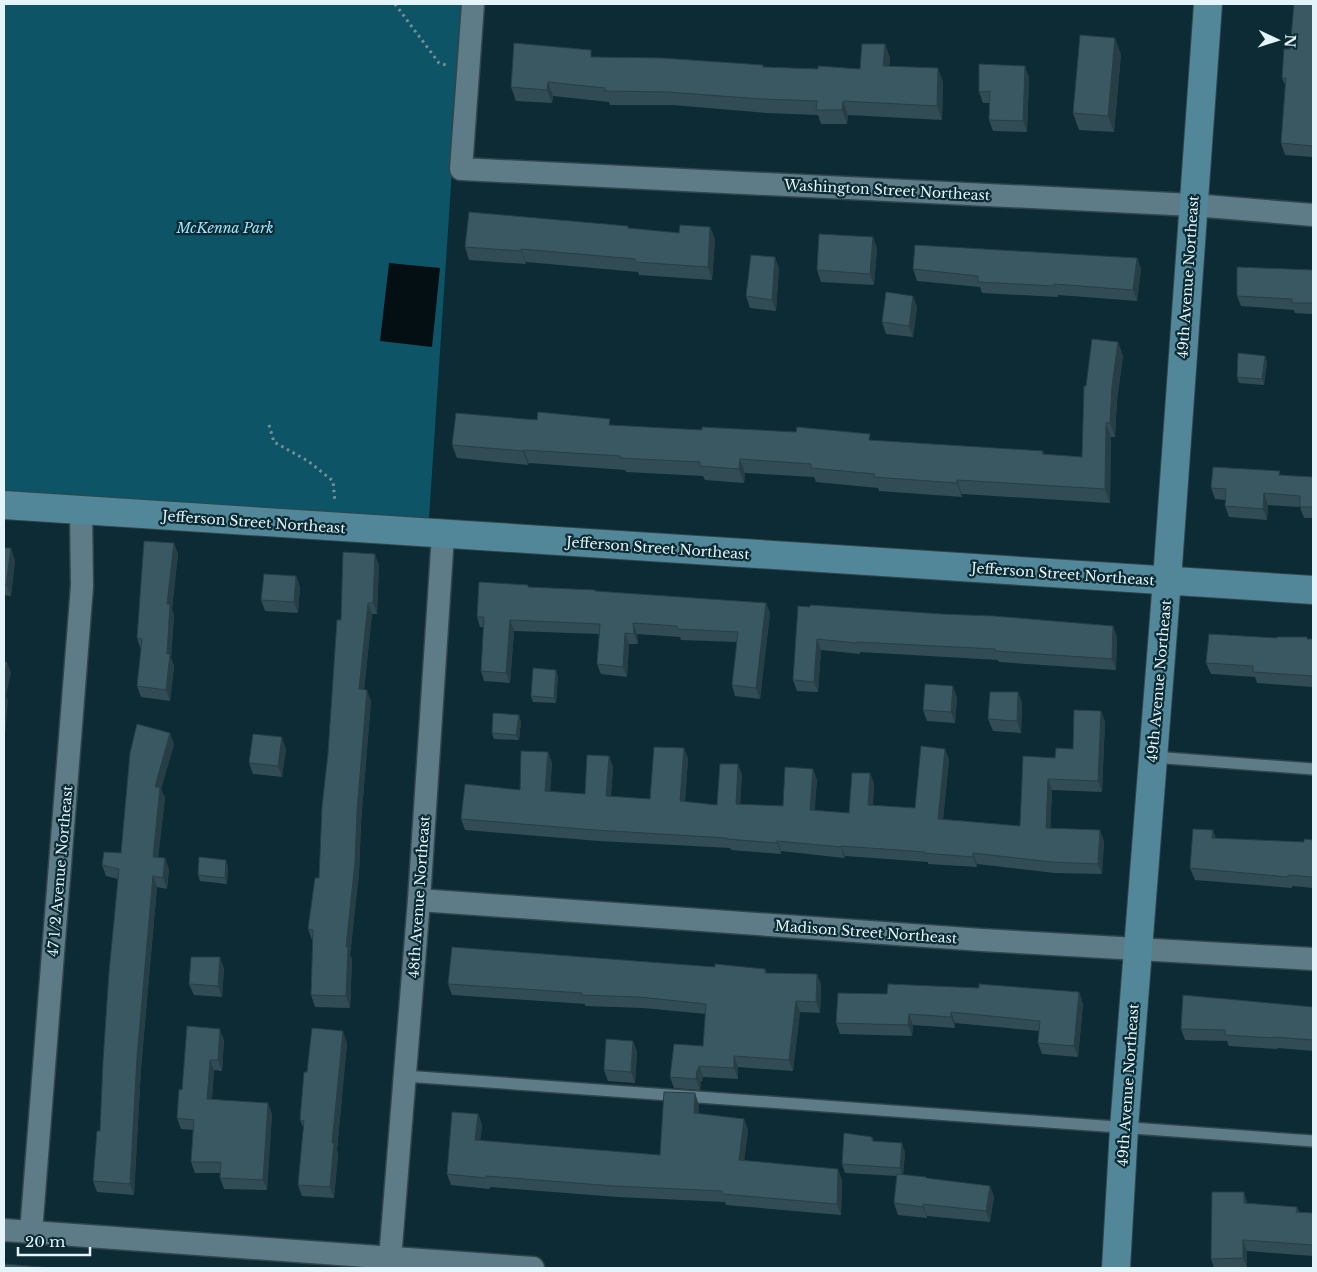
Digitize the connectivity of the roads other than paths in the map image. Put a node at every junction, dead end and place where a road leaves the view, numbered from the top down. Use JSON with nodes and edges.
{"nodes":[{"id":1,"x":473,"y":4,"type":"edge"},
{"id":2,"x":1208,"y":4,"type":"edge"},
{"id":3,"x":1193,"y":205,"type":"junction"},
{"id":4,"x":1313,"y":215,"type":"edge"},
{"id":5,"x":4,"y":506,"type":"edge"},
{"id":6,"x":81,"y":511,"type":"junction"},
{"id":7,"x":443,"y":535,"type":"junction"},
{"id":8,"x":1167,"y":580,"type":"junction"},
{"id":9,"x":1313,"y":590,"type":"edge"},
{"id":10,"x":1153,"y":757,"type":"junction"},
{"id":11,"x":1313,"y":769,"type":"edge"},
{"id":12,"x":420,"y":900,"type":"junction"},
{"id":13,"x":1138,"y":949,"type":"junction"},
{"id":14,"x":1313,"y":959,"type":"edge"},
{"id":15,"x":404,"y":1076,"type":"junction"},
{"id":16,"x":1124,"y":1128,"type":"junction"},
{"id":17,"x":1313,"y":1141,"type":"edge"},
{"id":18,"x":4,"y":1230,"type":"edge"},
{"id":19,"x":31,"y":1232,"type":"junction"},
{"id":20,"x":390,"y":1258,"type":"junction"},
{"id":21,"x":533,"y":1268,"type":"edge"},
{"id":22,"x":1116,"y":1268,"type":"edge"}],
"edges":[{"from":1,"to":3,"type":"street","name":"Washington Street Northeast"},
{"from":2,"to":3,"type":"street","name":"49th Avenue Northeast"},
{"from":3,"to":4,"type":"street","name":"Washington Street Northeast"},
{"from":3,"to":8,"type":"street","name":"49th Avenue Northeast"},
{"from":5,"to":6,"type":"street","name":"Jefferson Street Northeast"},
{"from":6,"to":7,"type":"street","name":"Jefferson Street Northeast"},
{"from":6,"to":19,"type":"street","name":"47 1/2 Avenue Northeast"},
{"from":7,"to":8,"type":"street","name":"Jefferson Street Northeast"},
{"from":7,"to":12,"type":"street","name":"48th Avenue Northeast"},
{"from":8,"to":9,"type":"street","name":"Jefferson Street Northeast"},
{"from":8,"to":10,"type":"street","name":"49th Avenue Northeast"},
{"from":10,"to":11,"type":"lane"},
{"from":10,"to":13,"type":"street","name":"49th Avenue Northeast"},
{"from":12,"to":13,"type":"street","name":"Madison Street Northeast"},
{"from":12,"to":15,"type":"street","name":"48th Avenue Northeast"},
{"from":13,"to":14,"type":"street","name":"Madison Street Northeast"},
{"from":13,"to":16,"type":"street","name":"49th Avenue Northeast"},
{"from":15,"to":16,"type":"lane"},
{"from":15,"to":20,"type":"street","name":"48th Avenue Northeast"},
{"from":16,"to":17,"type":"lane"},
{"from":16,"to":22,"type":"street","name":"49th Avenue Northeast"},
{"from":18,"to":19,"type":"street"},
{"from":19,"to":20,"type":"street"},
{"from":20,"to":21,"type":"street"}]}
